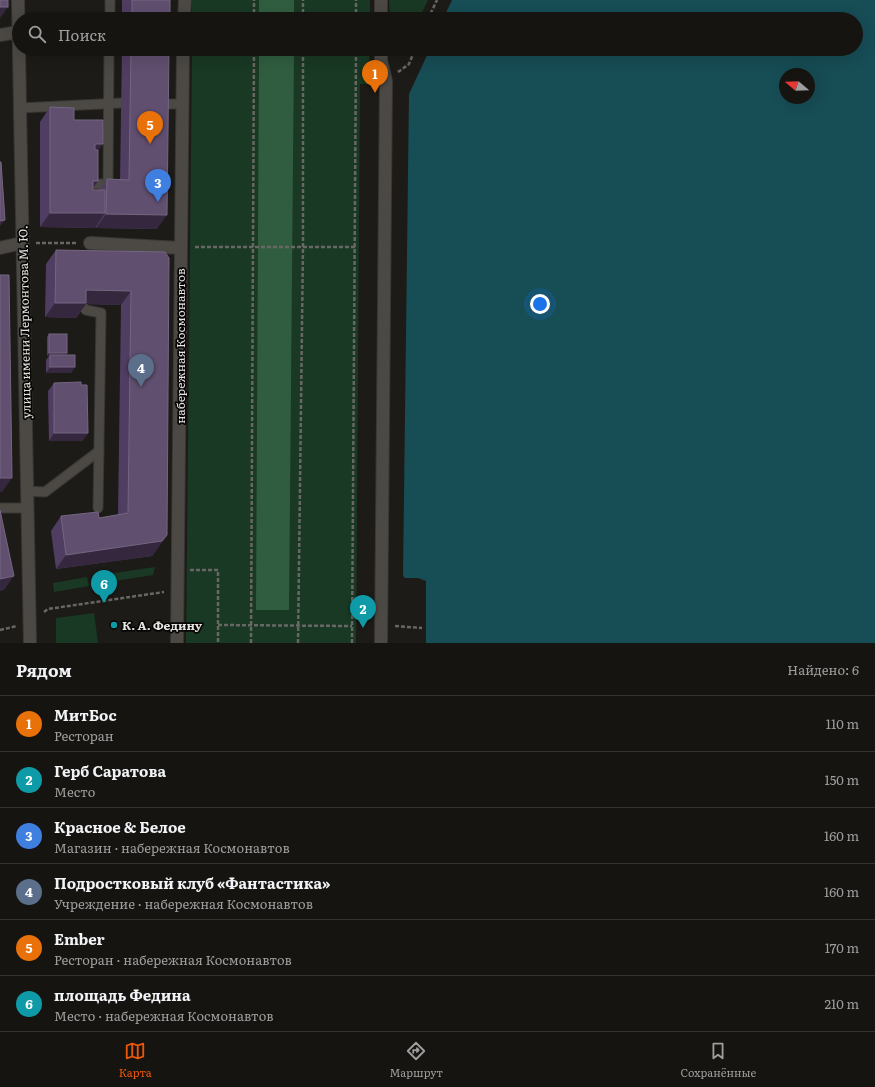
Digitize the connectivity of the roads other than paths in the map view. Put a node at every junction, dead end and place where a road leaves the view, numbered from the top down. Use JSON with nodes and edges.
{"nodes":[{"id":1,"x":18,"y":0,"type":"edge"},
{"id":2,"x":110,"y":0,"type":"edge"},
{"id":3,"x":185,"y":0,"type":"edge"},
{"id":4,"x":381,"y":0,"type":"edge"},
{"id":5,"x":18,"y":12,"type":"edge"},
{"id":6,"x":110,"y":12,"type":"edge"},
{"id":7,"x":184,"y":12,"type":"edge"},
{"id":8,"x":381,"y":12,"type":"edge"},
{"id":9,"x":12,"y":33,"type":"edge"},
{"id":10,"x":0,"y":35,"type":"edge"},
{"id":11,"x":19,"y":56,"type":"edge"},
{"id":12,"x":109,"y":56,"type":"edge"},
{"id":13,"x":183,"y":56,"type":"edge"},
{"id":14,"x":381,"y":56,"type":"edge"},
{"id":15,"x":109,"y":103,"type":"junction"},
{"id":16,"x":121,"y":103,"type":"dead end"},
{"id":17,"x":159,"y":104,"type":"edge"},
{"id":18,"x":182,"y":104,"type":"junction"},
{"id":19,"x":20,"y":108,"type":"junction"},
{"id":20,"x":96,"y":184,"type":"edge"},
{"id":21,"x":22,"y":243,"type":"junction"},
{"id":22,"x":0,"y":248,"type":"edge"},
{"id":23,"x":86,"y":248,"type":"dead end"},
{"id":24,"x":181,"y":248,"type":"junction"},
{"id":25,"x":81,"y":304,"type":"edge"},
{"id":26,"x":99,"y":451,"type":"junction"},
{"id":27,"x":27,"y":491,"type":"junction"},
{"id":28,"x":0,"y":508,"type":"edge"},
{"id":29,"x":27,"y":508,"type":"junction"},
{"id":30,"x":98,"y":508,"type":"dead end"},
{"id":31,"x":30,"y":643,"type":"edge"},
{"id":32,"x":177,"y":643,"type":"edge"},
{"id":33,"x":381,"y":643,"type":"edge"}],
"edges":[{"from":1,"to":5,"type":"street","name":"улица имени Лермонтова М. Ю."},
{"from":2,"to":6,"type":"lane"},
{"from":3,"to":7,"type":"street"},
{"from":4,"to":8,"type":"street"},
{"from":9,"to":10,"type":"street"},
{"from":11,"to":19,"type":"street","name":"улица имени Лермонтова М. Ю."},
{"from":12,"to":15,"type":"lane"},
{"from":13,"to":18,"type":"street","name":"набережная Космонавтов"},
{"from":14,"to":33,"type":"street"},
{"from":15,"to":16,"type":"lane"},
{"from":15,"to":19,"type":"lane"},
{"from":15,"to":20,"type":"lane"},
{"from":17,"to":18,"type":"lane"},
{"from":18,"to":24,"type":"street","name":"набережная Космонавтов"},
{"from":19,"to":21,"type":"street","name":"улица имени Лермонтова М. Ю."},
{"from":21,"to":22,"type":"street"},
{"from":21,"to":27,"type":"street","name":"улица имени Лермонтова М. Ю."},
{"from":23,"to":24,"type":"street"},
{"from":24,"to":32,"type":"street","name":"набережная Космонавтов"},
{"from":25,"to":26,"type":"lane"},
{"from":26,"to":27,"type":"lane"},
{"from":26,"to":30,"type":"lane"},
{"from":27,"to":29,"type":"street","name":"улица имени Лермонтова М. Ю."},
{"from":28,"to":29,"type":"lane"},
{"from":29,"to":31,"type":"street","name":"улица имени Лермонтова М. Ю."}]}
